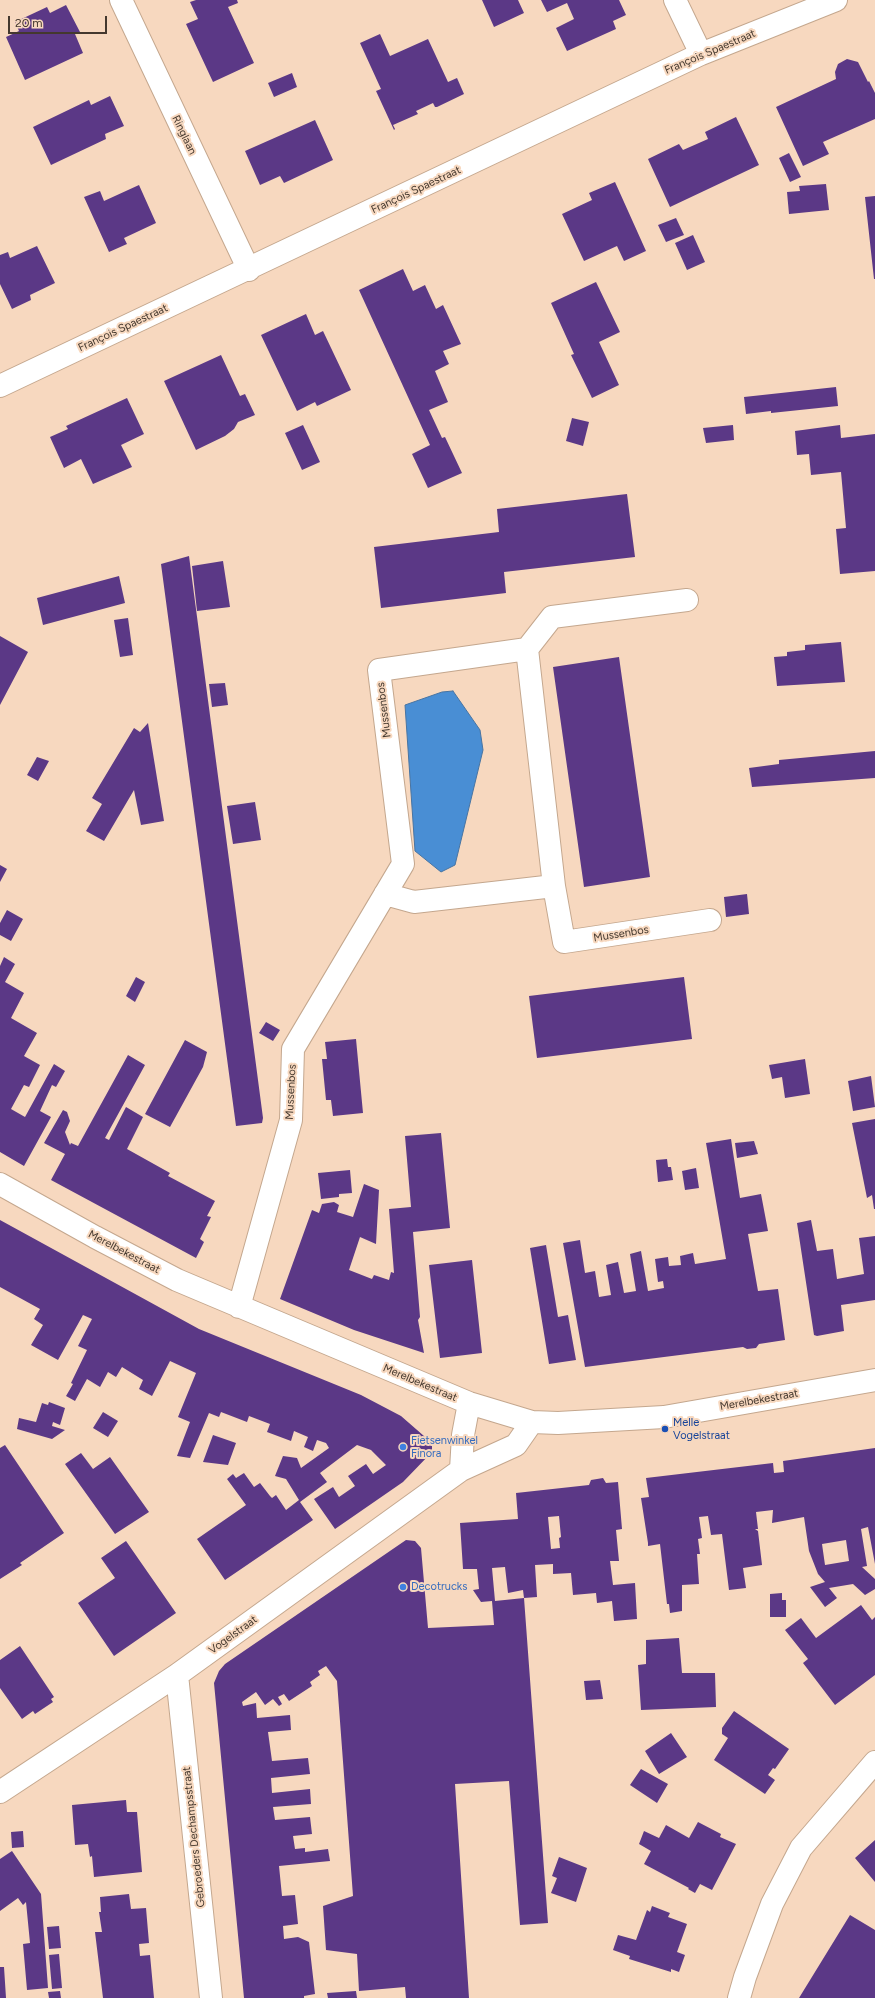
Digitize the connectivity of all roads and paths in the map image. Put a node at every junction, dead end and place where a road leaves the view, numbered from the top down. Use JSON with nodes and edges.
{"nodes":[{"id":1,"x":121,"y":0,"type":"edge"},
{"id":2,"x":676,"y":0,"type":"edge"},
{"id":3,"x":836,"y":0,"type":"edge"},
{"id":4,"x":701,"y":54,"type":"junction"},
{"id":5,"x":249,"y":270,"type":"junction"},
{"id":6,"x":0,"y":386,"type":"edge"},
{"id":7,"x":687,"y":600,"type":"dead end"},
{"id":8,"x":527,"y":649,"type":"junction"},
{"id":9,"x":554,"y":886,"type":"junction"},
{"id":10,"x":385,"y":894,"type":"junction"},
{"id":11,"x":710,"y":920,"type":"dead end"},
{"id":12,"x":0,"y":1184,"type":"edge"},
{"id":13,"x":238,"y":1307,"type":"junction"},
{"id":14,"x":875,"y":1380,"type":"edge"},
{"id":15,"x":469,"y":1403,"type":"junction"},
{"id":16,"x":532,"y":1422,"type":"junction"},
{"id":17,"x":461,"y":1470,"type":"junction"},
{"id":18,"x":177,"y":1675,"type":"junction"},
{"id":19,"x":875,"y":1762,"type":"edge"},
{"id":20,"x":0,"y":1792,"type":"edge"},
{"id":21,"x":211,"y":1998,"type":"edge"},
{"id":22,"x":739,"y":1998,"type":"edge"}],
"edges":[{"from":1,"to":5,"type":"street","name":"Ringlaan"},
{"from":2,"to":4,"type":"street"},
{"from":3,"to":4,"type":"street","name":"François Spaestraat"},
{"from":4,"to":5,"type":"street","name":"François Spaestraat"},
{"from":5,"to":6,"type":"street","name":"François Spaestraat"},
{"from":7,"to":8,"type":"street"},
{"from":8,"to":9,"type":"street","name":"Mussenbos"},
{"from":8,"to":10,"type":"street","name":"Mussenbos"},
{"from":9,"to":10,"type":"street"},
{"from":9,"to":11,"type":"street","name":"Mussenbos"},
{"from":10,"to":13,"type":"street","name":"Mussenbos"},
{"from":12,"to":13,"type":"street","name":"Merelbekestraat"},
{"from":13,"to":15,"type":"street","name":"Merelbekestraat"},
{"from":14,"to":16,"type":"street","name":"Merelbekestraat"},
{"from":15,"to":16,"type":"street","name":"Merelbekestraat"},
{"from":15,"to":17,"type":"street"},
{"from":16,"to":17,"type":"street","name":"Vogelstraat"},
{"from":17,"to":18,"type":"street","name":"Vogelstraat"},
{"from":18,"to":20,"type":"street","name":"Vogelstraat"},
{"from":18,"to":21,"type":"street","name":"Gebroeders Dechampsstraat"},
{"from":19,"to":22,"type":"street"}]}
